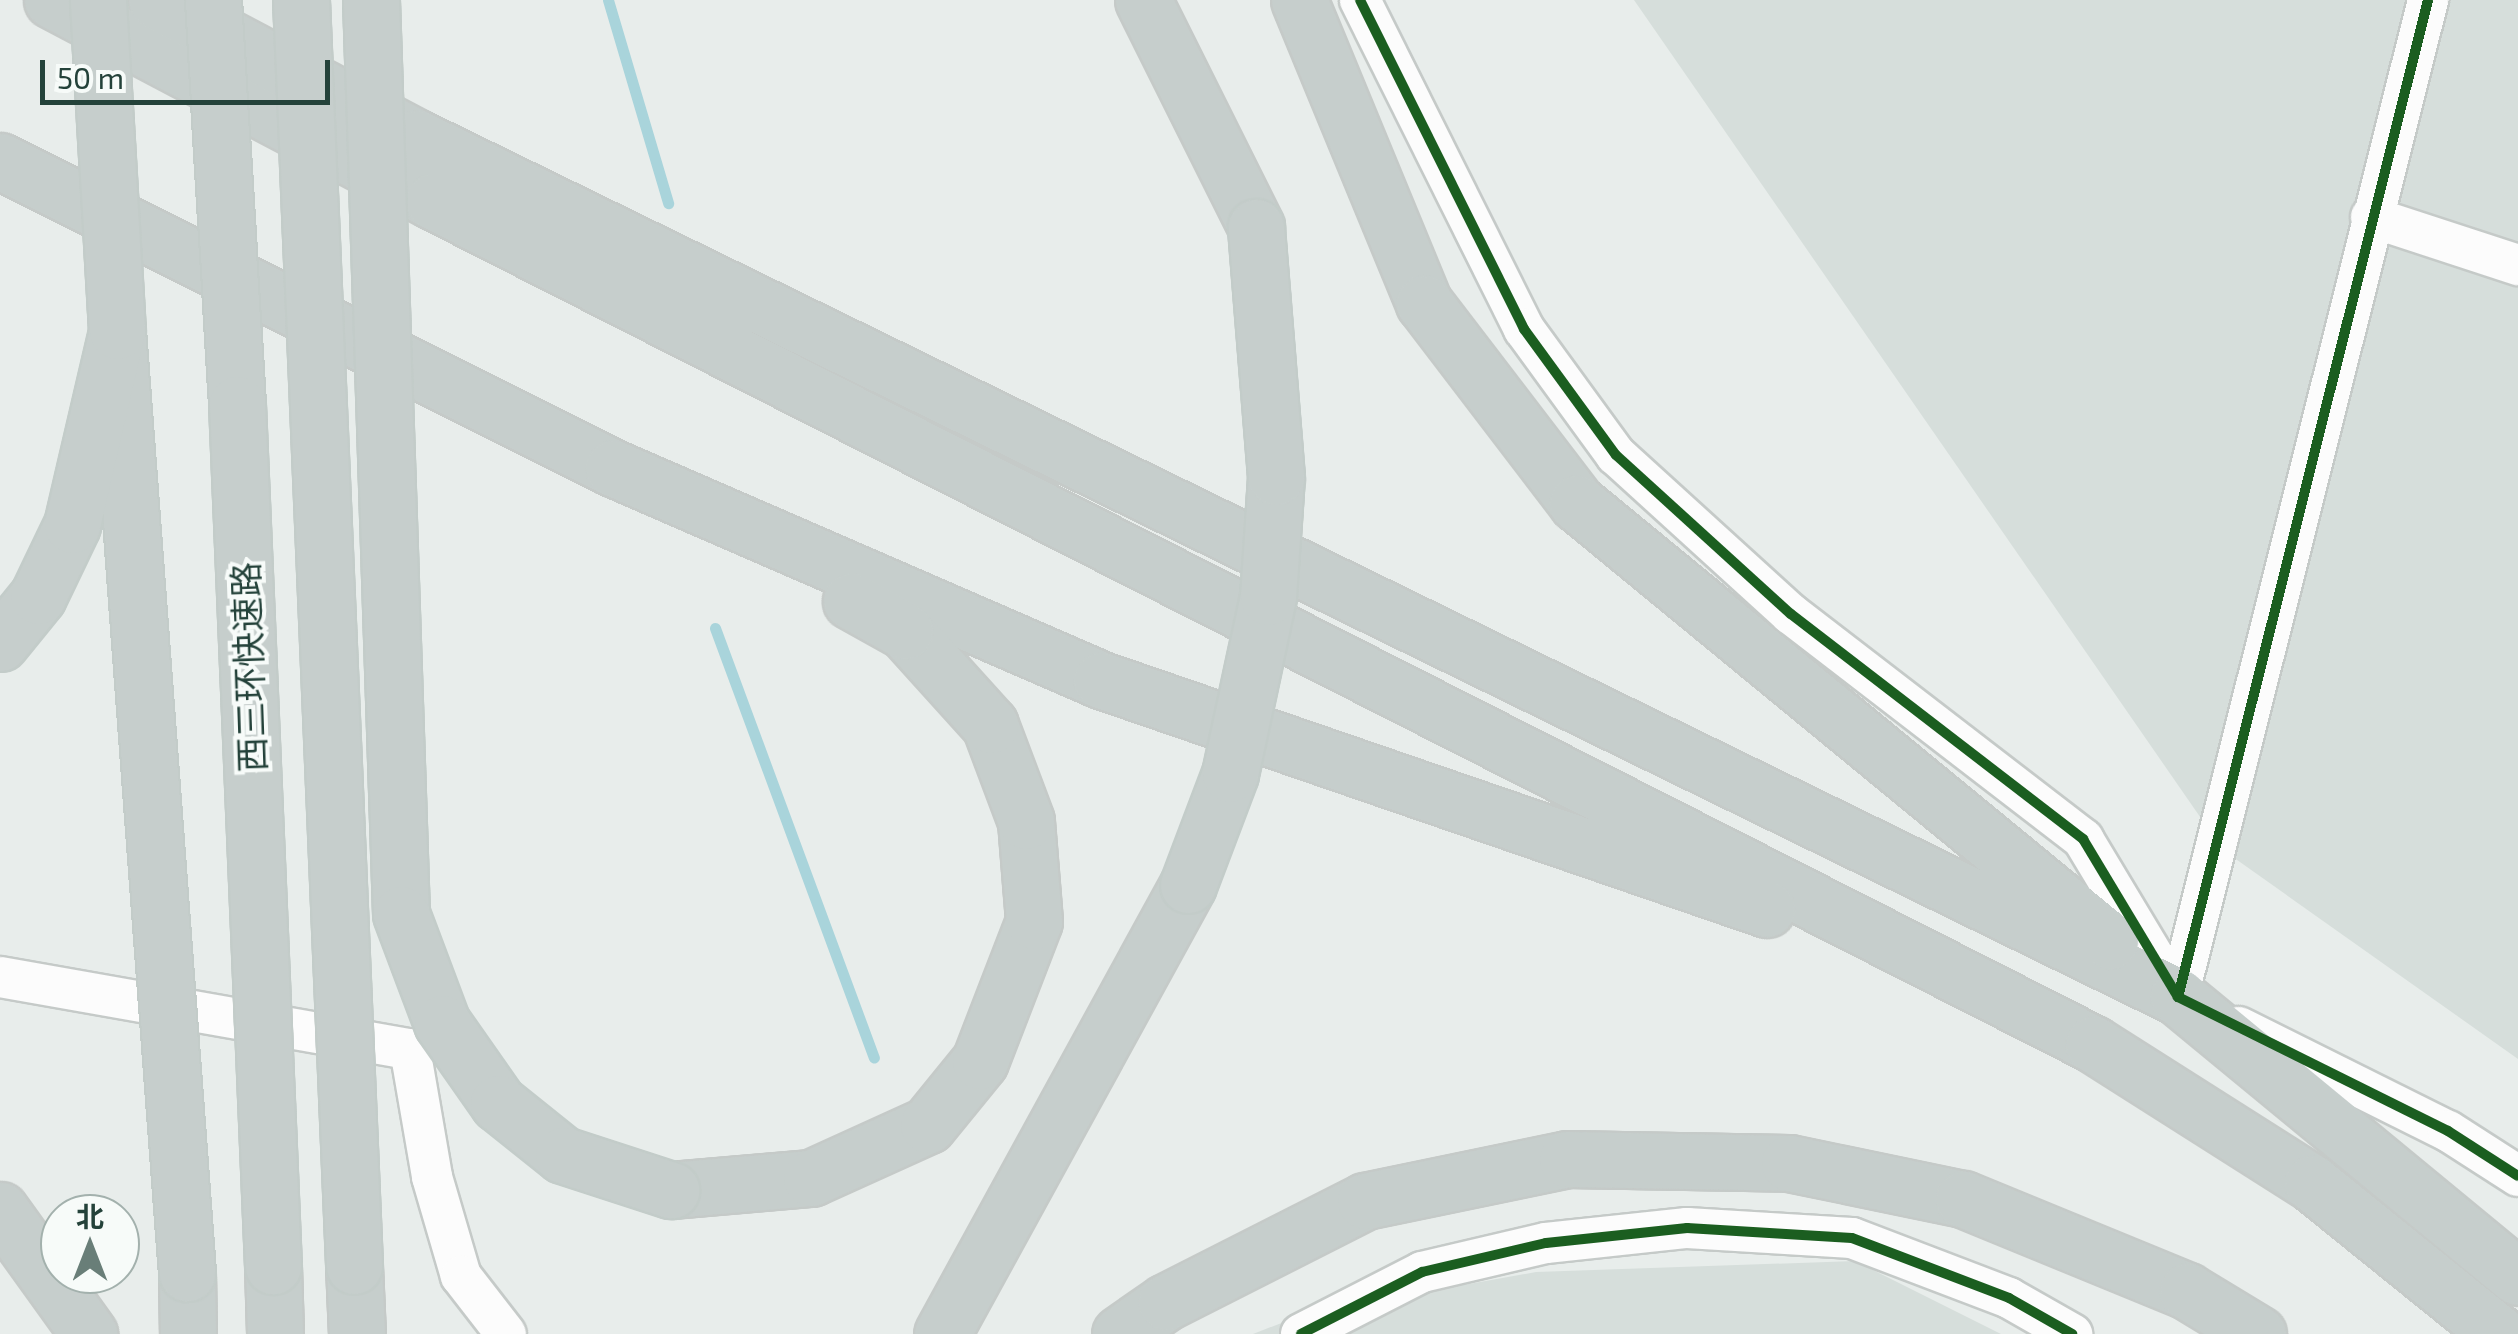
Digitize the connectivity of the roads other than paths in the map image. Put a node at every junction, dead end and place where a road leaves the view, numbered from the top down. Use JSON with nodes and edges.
{"nodes":[{"id":1,"x":52,"y":0,"type":"edge"},
{"id":2,"x":98,"y":0,"type":"edge"},
{"id":3,"x":156,"y":0,"type":"edge"},
{"id":4,"x":212,"y":0,"type":"edge"},
{"id":5,"x":301,"y":0,"type":"edge"},
{"id":6,"x":371,"y":0,"type":"edge"},
{"id":7,"x":1143,"y":0,"type":"edge"},
{"id":8,"x":1260,"y":0,"type":"edge"},
{"id":9,"x":1299,"y":0,"type":"edge"},
{"id":10,"x":1360,"y":0,"type":"edge"},
{"id":11,"x":2428,"y":0,"type":"edge"},
{"id":12,"x":0,"y":161,"type":"edge"},
{"id":13,"x":2371,"y":217,"type":"junction"},
{"id":14,"x":2518,"y":265,"type":"edge"},
{"id":15,"x":1424,"y":303,"type":"junction"},
{"id":16,"x":116,"y":331,"type":"junction"},
{"id":17,"x":613,"y":468,"type":"junction"},
{"id":18,"x":0,"y":643,"type":"edge"},
{"id":19,"x":1957,"y":974,"type":"junction"},
{"id":20,"x":0,"y":977,"type":"edge"},
{"id":21,"x":2178,"y":997,"type":"junction"},
{"id":22,"x":2518,"y":1176,"type":"edge"},
{"id":23,"x":0,"y":1210,"type":"edge"},
{"id":24,"x":2518,"y":1277,"type":"edge"},
{"id":25,"x":90,"y":1334,"type":"edge"},
{"id":26,"x":188,"y":1334,"type":"edge"},
{"id":27,"x":275,"y":1334,"type":"edge"},
{"id":28,"x":357,"y":1334,"type":"edge"},
{"id":29,"x":506,"y":1334,"type":"edge"},
{"id":30,"x":942,"y":1334,"type":"edge"},
{"id":31,"x":1120,"y":1334,"type":"edge"},
{"id":32,"x":1300,"y":1334,"type":"edge"},
{"id":33,"x":2072,"y":1334,"type":"edge"},
{"id":34,"x":2258,"y":1334,"type":"edge"},
{"id":35,"x":2499,"y":1334,"type":"edge"}],
"edges":[{"from":1,"to":19,"type":"highway"},
{"from":2,"to":16,"type":"highway","bridge":true},
{"from":3,"to":21,"type":"highway"},
{"from":4,"to":27,"type":"highway","name":"西三环快速路","bridge":true},
{"from":5,"to":28,"type":"highway","bridge":true},
{"from":6,"to":17,"type":"highway","bridge":true},
{"from":7,"to":30,"type":"highway","bridge":true},
{"from":8,"to":15,"type":"highway"},
{"from":9,"to":15,"type":"highway"},
{"from":10,"to":21,"type":"street"},
{"from":11,"to":13,"type":"street"},
{"from":12,"to":17,"type":"highway"},
{"from":13,"to":14,"type":"street"},
{"from":13,"to":21,"type":"street"},
{"from":15,"to":21,"type":"highway"},
{"from":16,"to":18,"type":"highway","bridge":true},
{"from":16,"to":26,"type":"highway","bridge":true},
{"from":17,"to":19,"type":"highway"},
{"from":19,"to":35,"type":"highway"},
{"from":20,"to":29,"type":"street"},
{"from":21,"to":22,"type":"street"},
{"from":21,"to":24,"type":"highway"},
{"from":23,"to":25,"type":"highway"},
{"from":31,"to":34,"type":"highway"},
{"from":32,"to":33,"type":"street"}]}
